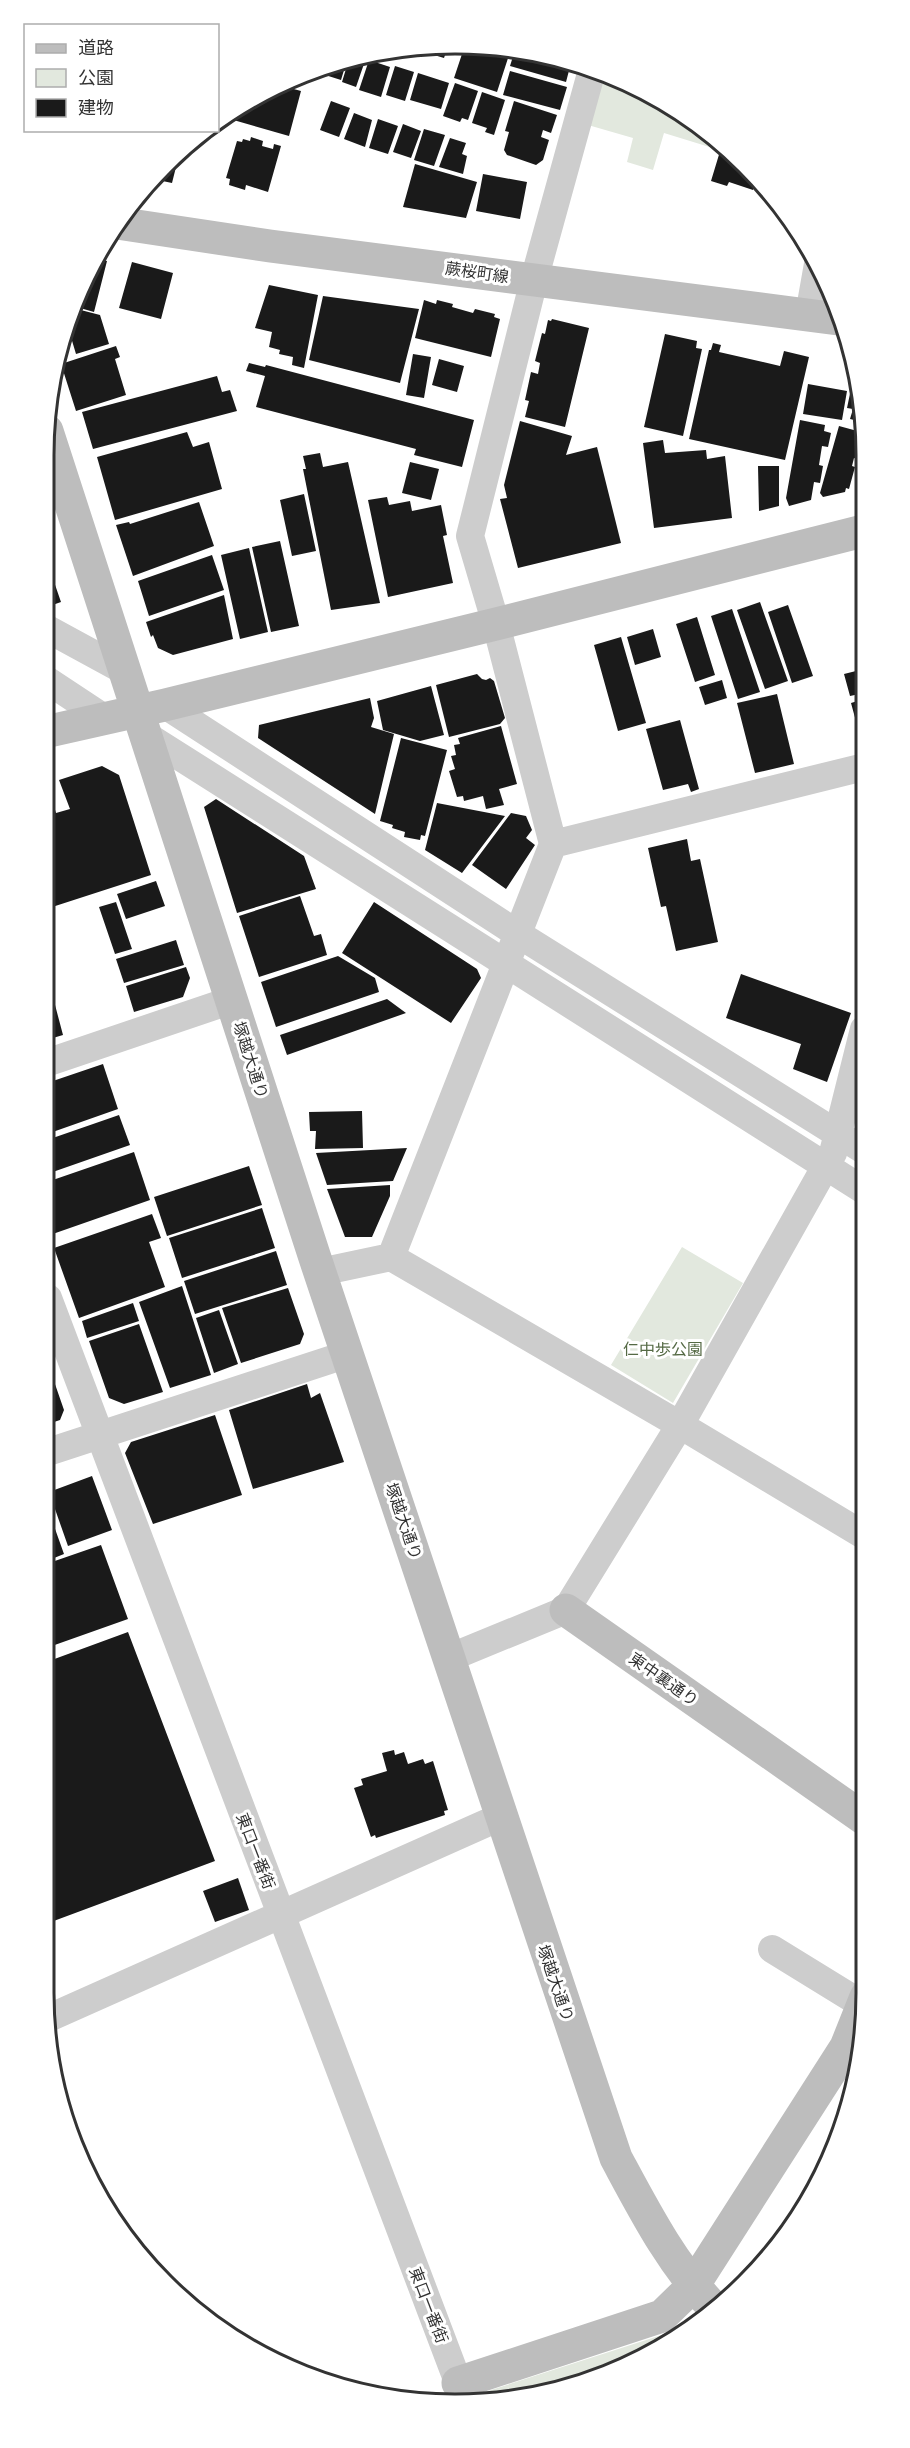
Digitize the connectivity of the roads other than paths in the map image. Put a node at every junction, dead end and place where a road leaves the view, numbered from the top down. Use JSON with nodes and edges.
{"nodes":[{"id":1,"x":590,"y":77,"type":"edge"},
{"id":2,"x":127,"y":225,"type":"edge"},
{"id":3,"x":534,"y":280,"type":"junction"},
{"id":4,"x":821,"y":291,"type":"edge"},
{"id":5,"x":823,"y":317,"type":"edge"},
{"id":6,"x":54,"y":453,"type":"edge"},
{"id":7,"x":856,"y":533,"type":"edge"},
{"id":8,"x":496,"y":624,"type":"junction"},
{"id":9,"x":54,"y":632,"type":"edge"},
{"id":10,"x":123,"y":670,"type":"junction"},
{"id":11,"x":54,"y":685,"type":"edge"},
{"id":12,"x":149,"y":717,"type":"junction"},
{"id":13,"x":104,"y":718,"type":"junction"},
{"id":14,"x":54,"y":730,"type":"edge"},
{"id":15,"x":856,"y":768,"type":"edge"},
{"id":16,"x":553,"y":844,"type":"junction"},
{"id":17,"x":518,"y":934,"type":"junction"},
{"id":18,"x":508,"y":963,"type":"junction"},
{"id":19,"x":232,"y":1000,"type":"junction"},
{"id":20,"x":54,"y":1060,"type":"edge"},
{"id":21,"x":856,"y":1063,"type":"edge"},
{"id":22,"x":839,"y":1136,"type":"junction"},
{"id":23,"x":856,"y":1146,"type":"edge"},
{"id":24,"x":826,"y":1168,"type":"junction"},
{"id":25,"x":856,"y":1186,"type":"edge"},
{"id":26,"x":392,"y":1257,"type":"junction"},
{"id":27,"x":320,"y":1272,"type":"junction"},
{"id":28,"x":54,"y":1314,"type":"edge"},
{"id":29,"x":348,"y":1354,"type":"junction"},
{"id":30,"x":680,"y":1425,"type":"junction"},
{"id":31,"x":99,"y":1435,"type":"junction"},
{"id":32,"x":54,"y":1450,"type":"edge"},
{"id":33,"x":856,"y":1530,"type":"edge"},
{"id":34,"x":566,"y":1610,"type":"junction"},
{"id":35,"x":449,"y":1658,"type":"junction"},
{"id":36,"x":856,"y":1813,"type":"edge"},
{"id":37,"x":500,"y":1818,"type":"junction"},
{"id":38,"x":280,"y":1913,"type":"junction"},
{"id":39,"x":772,"y":1949,"type":"dead end"},
{"id":40,"x":856,"y":1996,"type":"edge"},
{"id":41,"x":55,"y":2014,"type":"edge"},
{"id":42,"x":852,"y":2052,"type":"edge"},
{"id":43,"x":704,"y":2298,"type":"edge"},
{"id":44,"x":462,"y":2393,"type":"edge"}],
"edges":[{"from":1,"to":3,"type":"street"},
{"from":2,"to":3,"type":"street","name":"蕨桜町線"},
{"from":3,"to":5,"type":"street","name":"蕨桜町線"},
{"from":3,"to":8,"type":"street"},
{"from":4,"to":5,"type":"street"},
{"from":6,"to":10,"type":"street","name":"塚越大通り"},
{"from":7,"to":8,"type":"street"},
{"from":8,"to":12,"type":"street"},
{"from":8,"to":16,"type":"street"},
{"from":9,"to":10,"type":"street"},
{"from":10,"to":12,"type":"street","name":"塚越大通り"},
{"from":11,"to":13,"type":"street"},
{"from":12,"to":13,"type":"street"},
{"from":12,"to":17,"type":"street"},
{"from":12,"to":18,"type":"street"},
{"from":12,"to":19,"type":"street","name":"塚越大通り"},
{"from":13,"to":14,"type":"street"},
{"from":15,"to":16,"type":"street"},
{"from":16,"to":17,"type":"street"},
{"from":17,"to":18,"type":"street"},
{"from":17,"to":22,"type":"street"},
{"from":18,"to":24,"type":"street"},
{"from":18,"to":26,"type":"street"},
{"from":19,"to":20,"type":"street"},
{"from":19,"to":27,"type":"street","name":"塚越大通り"},
{"from":21,"to":22,"type":"street"},
{"from":22,"to":23,"type":"street"},
{"from":22,"to":24,"type":"street"},
{"from":24,"to":25,"type":"street"},
{"from":24,"to":30,"type":"street"},
{"from":26,"to":27,"type":"street"},
{"from":26,"to":30,"type":"street"},
{"from":27,"to":29,"type":"street","name":"塚越大通り"},
{"from":28,"to":31,"type":"street","name":"東口一番街"},
{"from":29,"to":31,"type":"street"},
{"from":29,"to":35,"type":"street","name":"塚越大通り"},
{"from":30,"to":33,"type":"street"},
{"from":30,"to":34,"type":"street"},
{"from":31,"to":32,"type":"street"},
{"from":31,"to":38,"type":"street","name":"東口一番街"},
{"from":34,"to":35,"type":"street"},
{"from":34,"to":36,"type":"street","name":"東中裏通り"},
{"from":35,"to":37,"type":"street","name":"塚越大通り"},
{"from":37,"to":38,"type":"street"},
{"from":37,"to":43,"type":"street","name":"塚越大通り"},
{"from":38,"to":41,"type":"street"},
{"from":38,"to":44,"type":"street","name":"東口一番街"},
{"from":39,"to":40,"type":"street"},
{"from":42,"to":43,"type":"street"},
{"from":43,"to":44,"type":"street"}]}
